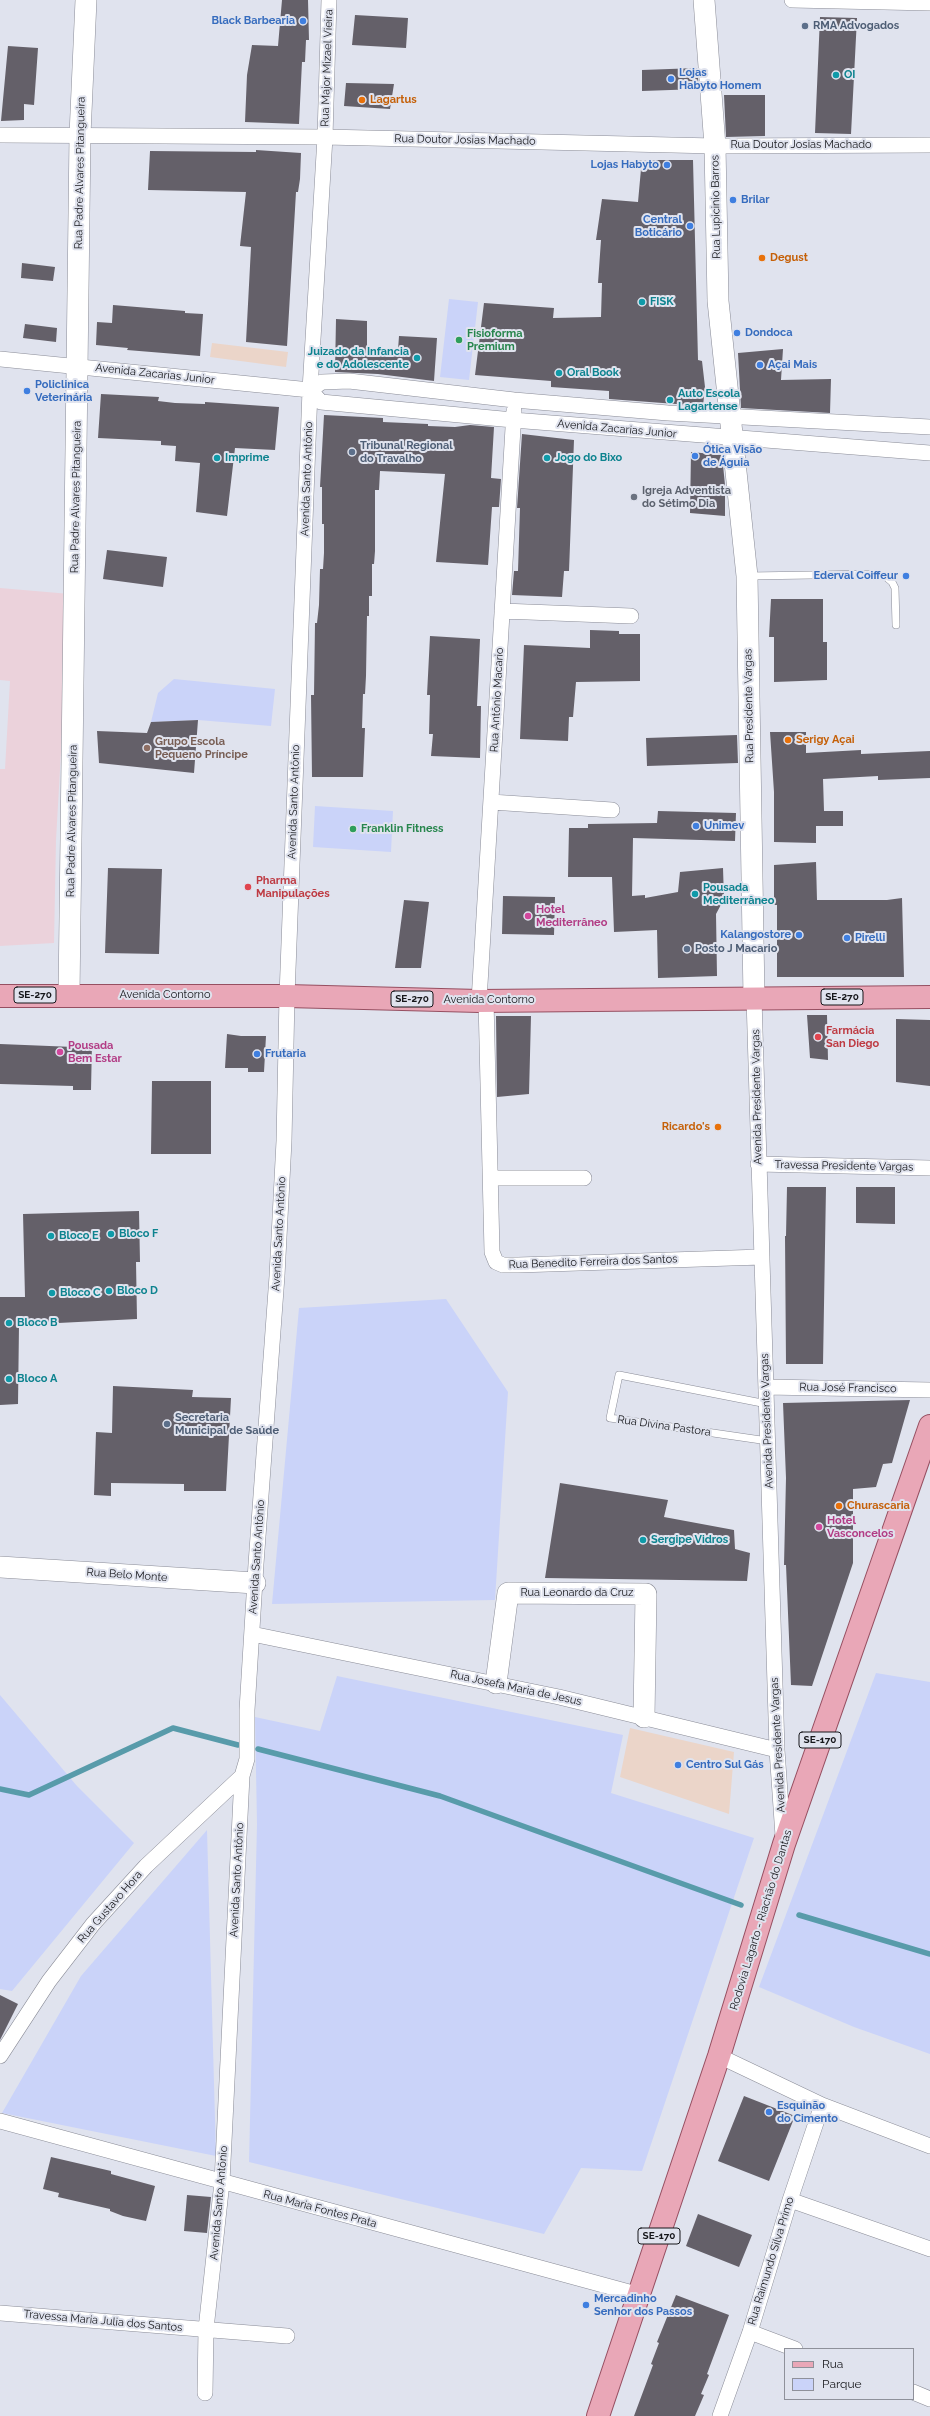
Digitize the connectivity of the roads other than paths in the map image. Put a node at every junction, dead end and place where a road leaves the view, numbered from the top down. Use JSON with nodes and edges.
{"nodes":[{"id":1,"x":86,"y":0,"type":"edge"},
{"id":2,"x":329,"y":0,"type":"edge"},
{"id":3,"x":704,"y":0,"type":"edge"},
{"id":4,"x":792,"y":0,"type":"edge"},
{"id":5,"x":930,"y":3,"type":"edge"},
{"id":6,"x":0,"y":134,"type":"edge"},
{"id":7,"x":80,"y":135,"type":"junction"},
{"id":8,"x":325,"y":137,"type":"junction"},
{"id":9,"x":930,"y":145,"type":"edge"},
{"id":10,"x":715,"y":146,"type":"junction"},
{"id":11,"x":0,"y":359,"type":"edge"},
{"id":12,"x":78,"y":366,"type":"junction"},
{"id":13,"x":310,"y":390,"type":"junction"},
{"id":14,"x":514,"y":400,"type":"junction"},
{"id":15,"x":729,"y":415,"type":"junction"},
{"id":16,"x":513,"y":420,"type":"junction"},
{"id":17,"x":930,"y":427,"type":"edge"},
{"id":18,"x":734,"y":438,"type":"junction"},
{"id":19,"x":930,"y":453,"type":"edge"},
{"id":20,"x":747,"y":576,"type":"junction"},
{"id":21,"x":502,"y":611,"type":"junction"},
{"id":22,"x":631,"y":616,"type":"dead end"},
{"id":23,"x":896,"y":625,"type":"dead end"},
{"id":24,"x":491,"y":802,"type":"junction"},
{"id":25,"x":612,"y":810,"type":"dead end"},
{"id":26,"x":69,"y":995,"type":"junction"},
{"id":27,"x":0,"y":996,"type":"edge"},
{"id":28,"x":287,"y":996,"type":"junction"},
{"id":29,"x":930,"y":997,"type":"edge"},
{"id":30,"x":754,"y":998,"type":"junction"},
{"id":31,"x":483,"y":1000,"type":"junction"},
{"id":32,"x":758,"y":1164,"type":"junction"},
{"id":33,"x":930,"y":1168,"type":"edge"},
{"id":34,"x":492,"y":1178,"type":"junction"},
{"id":35,"x":584,"y":1178,"type":"dead end"},
{"id":36,"x":762,"y":1257,"type":"junction"},
{"id":37,"x":766,"y":1387,"type":"junction"},
{"id":38,"x":930,"y":1390,"type":"edge"},
{"id":39,"x":767,"y":1404,"type":"junction"},
{"id":40,"x":930,"y":1426,"type":"edge"},
{"id":41,"x":768,"y":1441,"type":"junction"},
{"id":42,"x":0,"y":1567,"type":"edge"},
{"id":43,"x":255,"y":1583,"type":"junction"},
{"id":44,"x":252,"y":1634,"type":"junction"},
{"id":45,"x":496,"y":1683,"type":"junction"},
{"id":46,"x":644,"y":1716,"type":"junction"},
{"id":47,"x":777,"y":1750,"type":"junction"},
{"id":48,"x":242,"y":1776,"type":"junction"},
{"id":49,"x":784,"y":1844,"type":"junction"},
{"id":50,"x":0,"y":2056,"type":"edge"},
{"id":51,"x":719,"y":2056,"type":"junction"},
{"id":52,"x":822,"y":2105,"type":"junction"},
{"id":53,"x":0,"y":2121,"type":"edge"},
{"id":54,"x":930,"y":2146,"type":"edge"},
{"id":55,"x":222,"y":2182,"type":"junction"},
{"id":56,"x":790,"y":2200,"type":"junction"},
{"id":57,"x":930,"y":2249,"type":"edge"},
{"id":58,"x":640,"y":2295,"type":"junction"},
{"id":59,"x":0,"y":2312,"type":"edge"},
{"id":60,"x":206,"y":2329,"type":"junction"},
{"id":61,"x":750,"y":2332,"type":"junction"},
{"id":62,"x":287,"y":2336,"type":"dead end"},
{"id":63,"x":792,"y":2348,"type":"edge"},
{"id":64,"x":914,"y":2392,"type":"edge"},
{"id":65,"x":205,"y":2393,"type":"dead end"},
{"id":66,"x":930,"y":2399,"type":"edge"},
{"id":67,"x":598,"y":2416,"type":"edge"},
{"id":68,"x":720,"y":2416,"type":"edge"}],
"edges":[{"from":1,"to":7,"type":"street","name":"Rua Padre Alvares Pitangueira"},
{"from":2,"to":8,"type":"street","name":"Rua Major Mizael Vieira"},
{"from":3,"to":10,"type":"street","name":"Rua Lupicinio Barros"},
{"from":4,"to":5,"type":"street"},
{"from":6,"to":7,"type":"street","name":"Rua Doutor Josias Machado"},
{"from":7,"to":8,"type":"street","name":"Rua Doutor Josias Machado"},
{"from":7,"to":12,"type":"street","name":"Rua Padre Alvares Pitangueira"},
{"from":8,"to":10,"type":"street","name":"Rua Doutor Josias Machado"},
{"from":8,"to":13,"type":"street","name":"Avenida Santo Antônio"},
{"from":9,"to":10,"type":"street","name":"Rua Doutor Josias Machado"},
{"from":10,"to":15,"type":"street","name":"Rua Lupicinio Barros"},
{"from":11,"to":12,"type":"street","name":"Avenida Zacarias Junior"},
{"from":12,"to":13,"type":"street","name":"Avenida Zacarias Junior"},
{"from":12,"to":26,"type":"street","name":"Rua Padre Alvares Pitangueira"},
{"from":13,"to":14,"type":"street","name":"Avenida Zacarias Junior"},
{"from":13,"to":16,"type":"street","name":"Avenida Zacarias Junior"},
{"from":13,"to":28,"type":"street","name":"Avenida Santo Antônio"},
{"from":14,"to":15,"type":"street","name":"Avenida Zacarias Junior"},
{"from":14,"to":16,"type":"street","name":"Rua Antônio Macario"},
{"from":15,"to":17,"type":"street","name":"Avenida Zacarias Junior"},
{"from":15,"to":18,"type":"street","name":"Rua Presidente Vargas"},
{"from":16,"to":18,"type":"street","name":"Avenida Zacarias Junior"},
{"from":16,"to":21,"type":"street","name":"Rua Antônio Macario"},
{"from":18,"to":19,"type":"street","name":"Avenida Zacarias Junior"},
{"from":18,"to":20,"type":"street","name":"Rua Presidente Vargas"},
{"from":20,"to":23,"type":"lane"},
{"from":20,"to":30,"type":"street","name":"Rua Presidente Vargas"},
{"from":21,"to":22,"type":"street"},
{"from":21,"to":24,"type":"street","name":"Rua Antônio Macario"},
{"from":24,"to":25,"type":"street"},
{"from":24,"to":31,"type":"street","name":"Rua Antônio Macario"},
{"from":26,"to":27,"type":"main road","name":"Avenida Contorno","number":"SE-270"},
{"from":26,"to":28,"type":"main road","name":"Avenida Contorno","number":"SE-270"},
{"from":28,"to":31,"type":"main road","name":"Avenida Contorno","number":"SE-270"},
{"from":28,"to":43,"type":"street","name":"Avenida Santo Antônio"},
{"from":29,"to":30,"type":"main road","name":"Avenida Contorno","number":"SE-270"},
{"from":30,"to":31,"type":"main road","name":"Avenida Contorno","number":"SE-270"},
{"from":30,"to":32,"type":"street","name":"Avenida Presidente Vargas"},
{"from":31,"to":34,"type":"street","name":"Rua Benedito Ferreira dos Santos"},
{"from":32,"to":33,"type":"street","name":"Travessa Presidente Vargas"},
{"from":32,"to":36,"type":"street","name":"Avenida Presidente Vargas"},
{"from":34,"to":35,"type":"street"},
{"from":34,"to":36,"type":"street","name":"Rua Benedito Ferreira dos Santos"},
{"from":36,"to":37,"type":"street","name":"Avenida Presidente Vargas"},
{"from":37,"to":38,"type":"street","name":"Rua José Francisco"},
{"from":37,"to":39,"type":"street","name":"Avenida Presidente Vargas"},
{"from":39,"to":41,"type":"street","name":"Avenida Presidente Vargas"},
{"from":39,"to":41,"type":"lane","name":"Rua Divina Pastora"},
{"from":40,"to":49,"type":"main road","name":"Rodovia Lagarto - Riachão do Dantas","number":"SE-170"},
{"from":41,"to":47,"type":"street","name":"Avenida Presidente Vargas"},
{"from":42,"to":43,"type":"street","name":"Rua Belo Monte"},
{"from":43,"to":44,"type":"street","name":"Avenida Santo Antônio"},
{"from":44,"to":45,"type":"street","name":"Rua Josefa Maria de Jesus"},
{"from":44,"to":48,"type":"street","name":"Avenida Santo Antônio"},
{"from":45,"to":46,"type":"street","name":"Rua Josefa Maria de Jesus"},
{"from":45,"to":46,"type":"street","name":"Rua Leonardo da Cruz"},
{"from":46,"to":47,"type":"street","name":"Rua Josefa Maria de Jesus"},
{"from":47,"to":49,"type":"street","name":"Avenida Presidente Vargas"},
{"from":48,"to":50,"type":"street","name":"Rua Gustavo Hora"},
{"from":48,"to":55,"type":"street","name":"Avenida Santo Antônio"},
{"from":49,"to":51,"type":"main road","name":"Rodovia Lagarto - Riachão do Dantas","number":"SE-170"},
{"from":51,"to":52,"type":"street"},
{"from":51,"to":58,"type":"main road","name":"Rodovia Lagarto - Riachão do Dantas","number":"SE-170"},
{"from":52,"to":54,"type":"street"},
{"from":52,"to":56,"type":"street","name":"Rua Raimundo Silva Primo"},
{"from":53,"to":55,"type":"street","name":"Rua Maria Fontes Prata"},
{"from":55,"to":58,"type":"street","name":"Rua Maria Fontes Prata"},
{"from":55,"to":60,"type":"street","name":"Avenida Santo Antônio"},
{"from":56,"to":57,"type":"street"},
{"from":56,"to":61,"type":"street","name":"Rua Raimundo Silva Primo"},
{"from":58,"to":67,"type":"main road","name":"Rodovia Lagarto - Riachão do Dantas","number":"SE-170"},
{"from":59,"to":60,"type":"street","name":"Travessa Maria Julia dos Santos"},
{"from":60,"to":62,"type":"street","name":"Travessa Maria Julia dos Santos"},
{"from":60,"to":65,"type":"street","name":"Avenida Santo Antônio"},
{"from":61,"to":63,"type":"street"},
{"from":61,"to":68,"type":"street","name":"Rua Raimundo Silva Primo"},
{"from":64,"to":66,"type":"street"}]}
